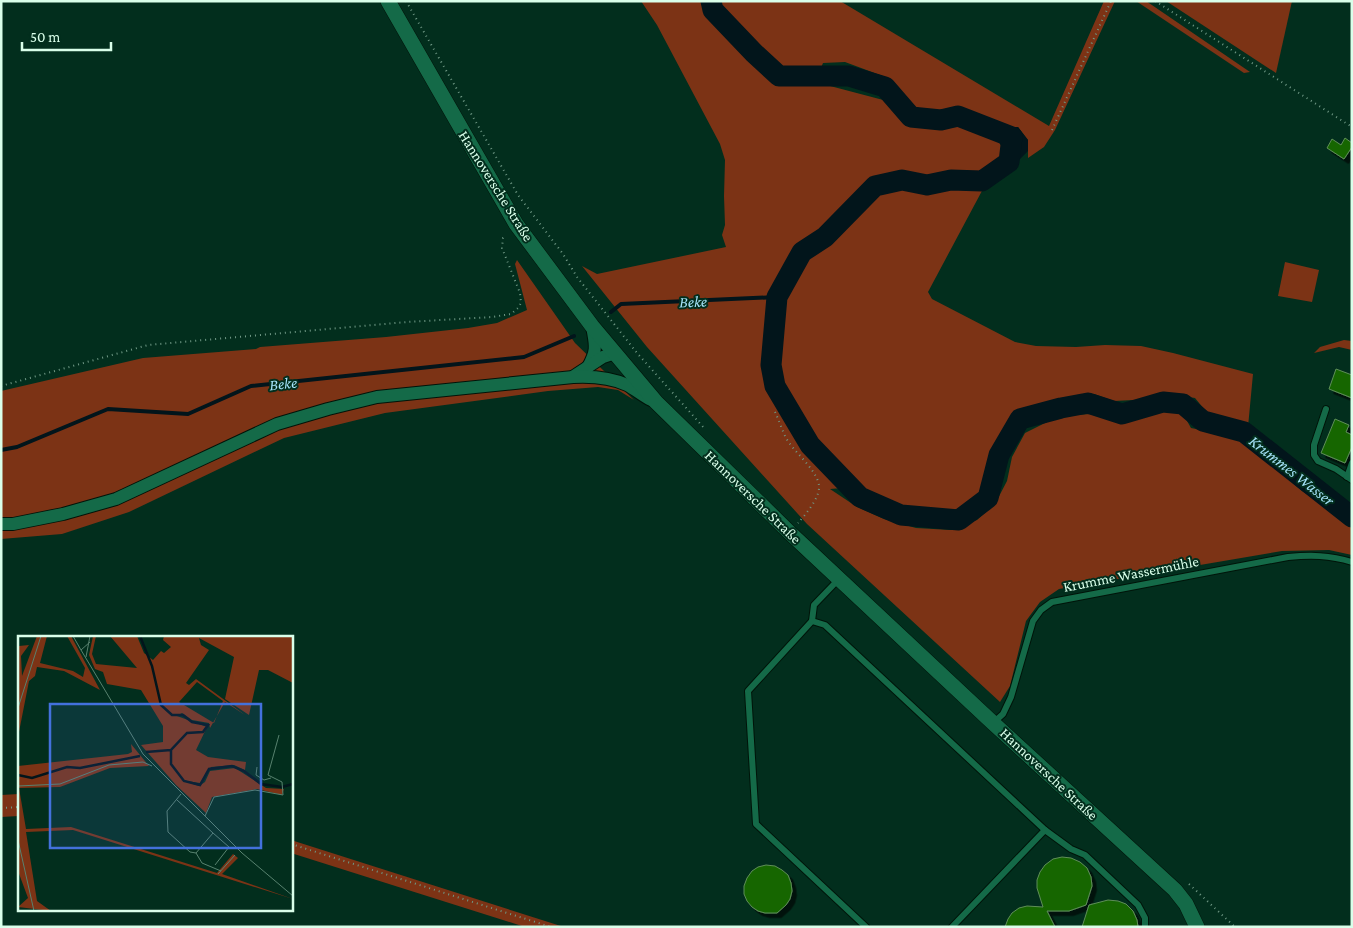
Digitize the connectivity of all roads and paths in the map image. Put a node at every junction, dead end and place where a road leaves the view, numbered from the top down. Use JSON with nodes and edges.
{"nodes":[{"id":1,"x":388,"y":1,"type":"edge"},
{"id":2,"x":406,"y":1,"type":"edge"},
{"id":3,"x":1111,"y":1,"type":"edge"},
{"id":4,"x":1155,"y":1,"type":"edge"},
{"id":5,"x":1352,"y":127,"type":"edge"},
{"id":6,"x":1052,"y":130,"type":"dead end"},
{"id":7,"x":507,"y":234,"type":"dead end"},
{"id":8,"x":592,"y":326,"type":"junction"},
{"id":9,"x":615,"y":353,"type":"junction"},
{"id":10,"x":591,"y":371,"type":"junction"},
{"id":11,"x":1,"y":386,"type":"edge"},
{"id":12,"x":656,"y":402,"type":"junction"},
{"id":13,"x":1326,"y":409,"type":"dead end"},
{"id":14,"x":775,"y":412,"type":"dead end"},
{"id":15,"x":708,"y":433,"type":"dead end"},
{"id":16,"x":1352,"y":463,"type":"edge"},
{"id":17,"x":1349,"y":479,"type":"edge"},
{"id":18,"x":1,"y":524,"type":"edge"},
{"id":19,"x":789,"y":532,"type":"junction"},
{"id":20,"x":1352,"y":562,"type":"edge"},
{"id":21,"x":839,"y":579,"type":"junction"},
{"id":22,"x":812,"y":621,"type":"junction"},
{"id":23,"x":993,"y":723,"type":"junction"},
{"id":24,"x":18,"y":807,"type":"edge"},
{"id":25,"x":1,"y":808,"type":"edge"},
{"id":26,"x":1046,"y":830,"type":"junction"},
{"id":27,"x":292,"y":844,"type":"edge"},
{"id":28,"x":1184,"y":880,"type":"dead end"},
{"id":29,"x":551,"y":927,"type":"edge"},
{"id":30,"x":866,"y":927,"type":"edge"},
{"id":31,"x":952,"y":927,"type":"edge"},
{"id":32,"x":1145,"y":927,"type":"edge"},
{"id":33,"x":1196,"y":927,"type":"edge"},
{"id":34,"x":1235,"y":927,"type":"edge"}],
"edges":[{"from":1,"to":8,"type":"main road","name":"Hannoversche Straße"},
{"from":2,"to":15,"type":"path"},
{"from":3,"to":6,"type":"path"},
{"from":4,"to":5,"type":"path"},
{"from":7,"to":11,"type":"path"},
{"from":8,"to":9,"type":"main road","name":"Hannoversche Straße"},
{"from":8,"to":10,"type":"street"},
{"from":9,"to":10,"type":"street"},
{"from":9,"to":12,"type":"main road","name":"Hannoversche Straße"},
{"from":10,"to":12,"type":"street"},
{"from":10,"to":18,"type":"street"},
{"from":12,"to":19,"type":"main road","name":"Hannoversche Straße"},
{"from":13,"to":17,"type":"lane"},
{"from":14,"to":19,"type":"path"},
{"from":16,"to":17,"type":"lane"},
{"from":19,"to":21,"type":"main road","name":"Hannoversche Straße"},
{"from":20,"to":23,"type":"lane","name":"Krumme Wassermühle"},
{"from":21,"to":22,"type":"lane"},
{"from":21,"to":23,"type":"main road","name":"Hannoversche Straße"},
{"from":22,"to":26,"type":"lane"},
{"from":22,"to":30,"type":"lane"},
{"from":23,"to":33,"type":"main road","name":"Hannoversche Straße"},
{"from":24,"to":25,"type":"path"},
{"from":26,"to":31,"type":"lane"},
{"from":26,"to":32,"type":"lane"},
{"from":27,"to":29,"type":"path"},
{"from":28,"to":34,"type":"path"}]}
